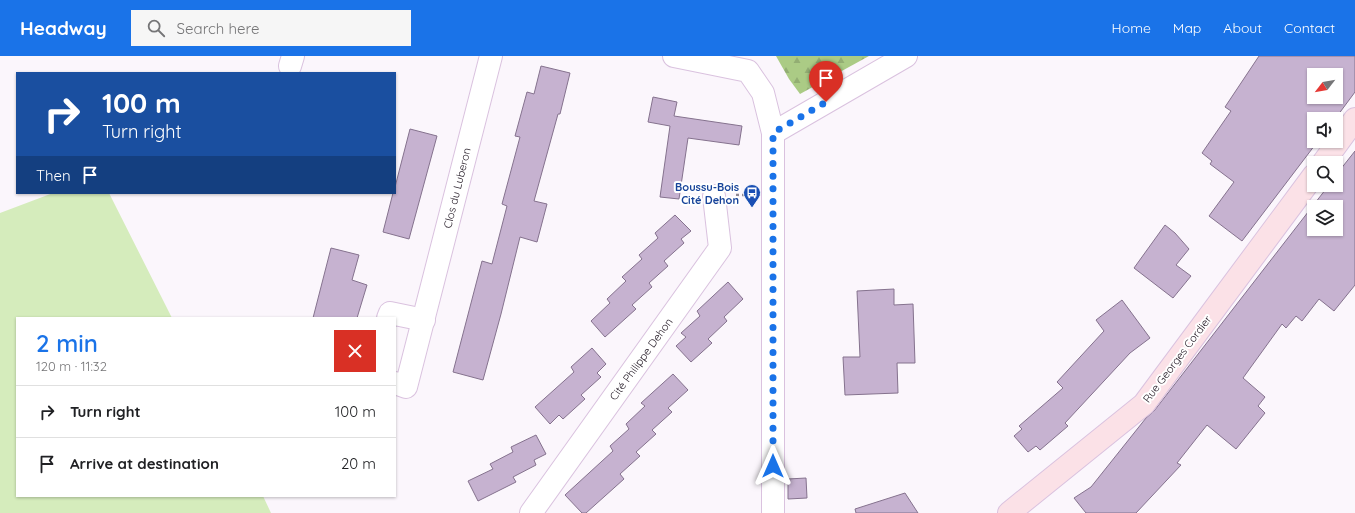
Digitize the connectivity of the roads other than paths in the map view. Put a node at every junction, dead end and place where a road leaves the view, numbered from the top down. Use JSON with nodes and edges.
{"nodes":[{"id":1,"x":491,"y":56,"type":"edge"},
{"id":2,"x":674,"y":56,"type":"edge"},
{"id":3,"x":906,"y":56,"type":"edge"},
{"id":4,"x":1355,"y":119,"type":"edge"},
{"id":5,"x":773,"y":133,"type":"junction"},
{"id":6,"x":1328,"y":156,"type":"edge"},
{"id":7,"x":1307,"y":184,"type":"edge"},
{"id":8,"x":714,"y":196,"type":"dead end"},
{"id":9,"x":388,"y":317,"type":"edge"},
{"id":10,"x":424,"y":320,"type":"junction"},
{"id":11,"x":396,"y":383,"type":"edge"},
{"id":12,"x":531,"y":513,"type":"edge"},
{"id":13,"x":772,"y":513,"type":"edge"},
{"id":14,"x":1009,"y":513,"type":"edge"}],
"edges":[{"from":1,"to":10,"type":"street","name":"Clos du Luberon"},
{"from":2,"to":5,"type":"street"},
{"from":3,"to":5,"type":"street"},
{"from":4,"to":6,"type":"street"},
{"from":5,"to":13,"type":"street"},
{"from":7,"to":14,"type":"street","name":"Rue Georges Cordier"},
{"from":8,"to":12,"type":"street","name":"Cité Philippe Dehon"},
{"from":9,"to":10,"type":"street"},
{"from":10,"to":11,"type":"street","name":"Clos du Luberon"}]}
